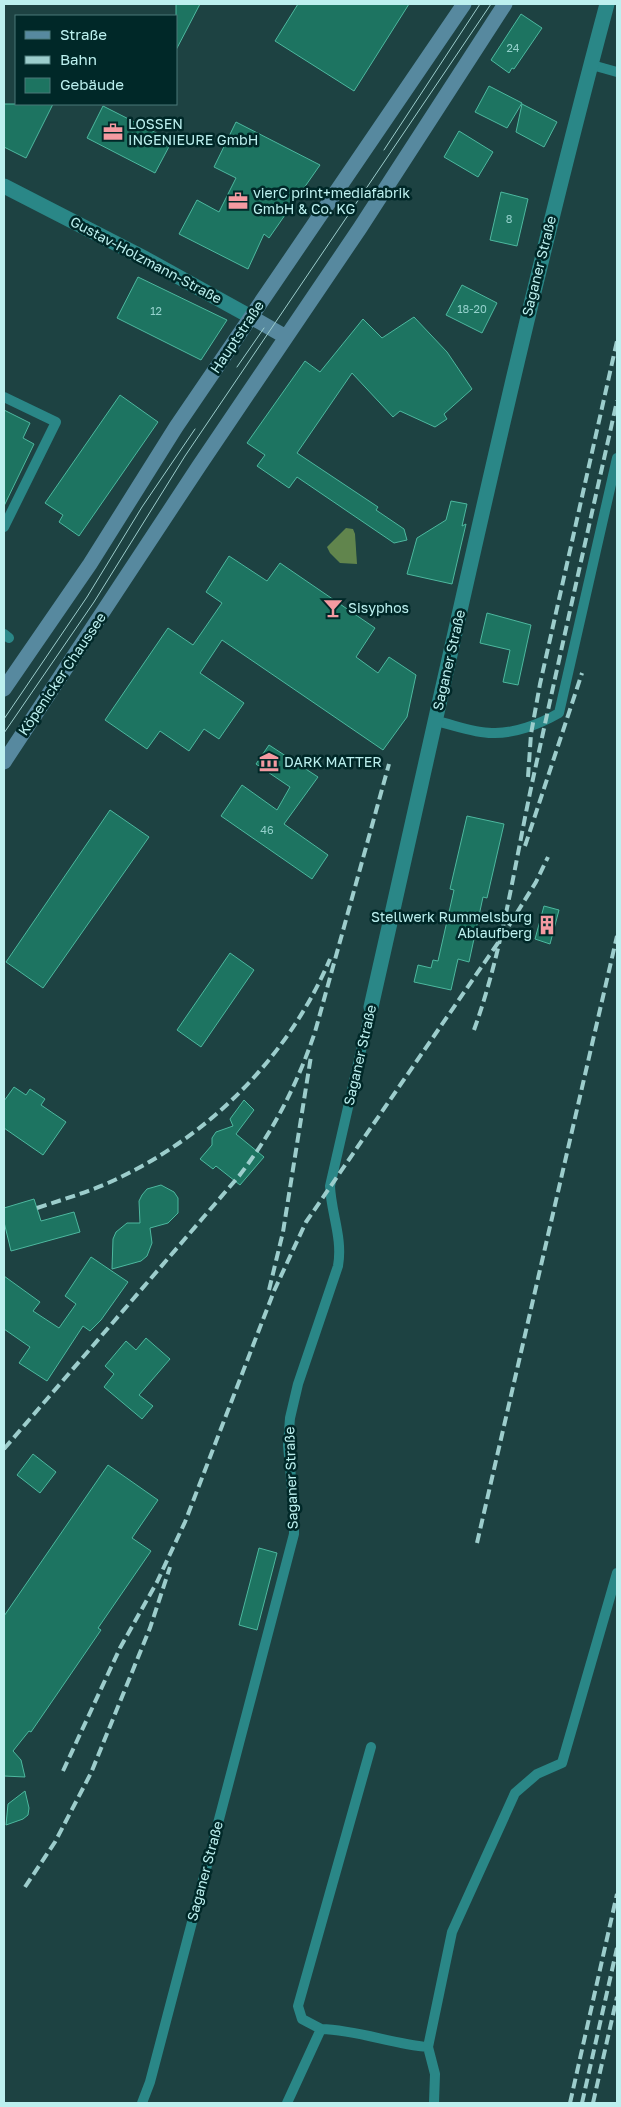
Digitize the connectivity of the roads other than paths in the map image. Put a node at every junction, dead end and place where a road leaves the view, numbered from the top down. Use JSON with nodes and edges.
{"nodes":[{"id":1,"x":464,"y":4,"type":"edge"},
{"id":2,"x":505,"y":4,"type":"edge"},
{"id":3,"x":607,"y":4,"type":"edge"},
{"id":4,"x":592,"y":65,"type":"junction"},
{"id":5,"x":617,"y":72,"type":"edge"},
{"id":6,"x":4,"y":186,"type":"edge"},
{"id":7,"x":251,"y":317,"type":"junction"},
{"id":8,"x":286,"y":337,"type":"junction"},
{"id":9,"x":4,"y":397,"type":"edge"},
{"id":10,"x":617,"y":458,"type":"edge"},
{"id":11,"x":4,"y":527,"type":"edge"},
{"id":12,"x":4,"y":688,"type":"edge"},
{"id":13,"x":436,"y":721,"type":"junction"},
{"id":14,"x":4,"y":762,"type":"edge"},
{"id":15,"x":371,"y":1007,"type":"joint"},
{"id":16,"x":617,"y":1573,"type":"edge"},
{"id":17,"x":371,"y":1747,"type":"dead end"},
{"id":18,"x":321,"y":2030,"type":"junction"},
{"id":19,"x":428,"y":2048,"type":"junction"},
{"id":20,"x":142,"y":2103,"type":"edge"},
{"id":21,"x":287,"y":2103,"type":"edge"},
{"id":22,"x":434,"y":2103,"type":"edge"}],
"edges":[{"from":1,"to":7,"type":"main road","name":"Hauptstraße"},
{"from":2,"to":8,"type":"main road"},
{"from":3,"to":4,"type":"street","name":"Saganer Straße"},
{"from":4,"to":5,"type":"lane"},
{"from":4,"to":13,"type":"street","name":"Saganer Straße"},
{"from":6,"to":7,"type":"street","name":"Gustav-Holzmann-Straße"},
{"from":7,"to":8,"type":"main road","name":"Gustav-Holzmann-Straße"},
{"from":7,"to":12,"type":"main road","name":"Hauptstraße"},
{"from":8,"to":14,"type":"main road","name":"Köpenicker Chaussee"},
{"from":9,"to":11,"type":"lane"},
{"from":10,"to":13,"type":"lane"},
{"from":13,"to":15,"type":"street","name":"Saganer Straße"},
{"from":15,"to":20,"type":"lane","name":"Saganer Straße"},
{"from":16,"to":19,"type":"lane"},
{"from":17,"to":18,"type":"lane"},
{"from":18,"to":19,"type":"lane"},
{"from":18,"to":21,"type":"lane"},
{"from":19,"to":22,"type":"lane"}]}
